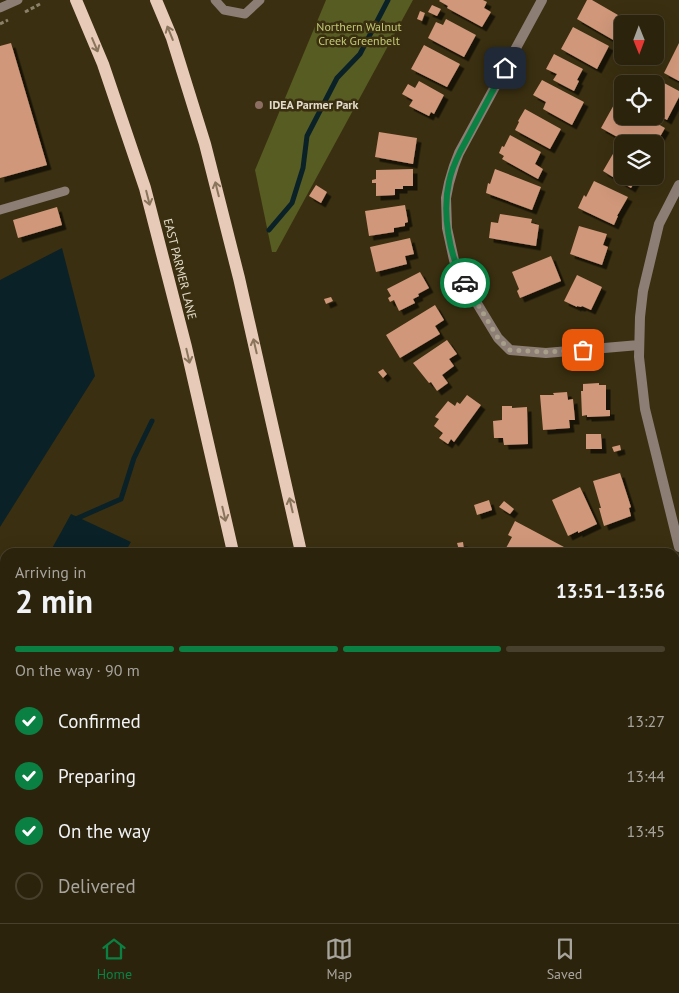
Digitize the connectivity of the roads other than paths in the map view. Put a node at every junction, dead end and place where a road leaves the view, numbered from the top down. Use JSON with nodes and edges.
{"nodes":[{"id":1,"x":18,"y":0,"type":"edge"},
{"id":2,"x":76,"y":0,"type":"edge"},
{"id":3,"x":156,"y":0,"type":"edge"},
{"id":4,"x":215,"y":0,"type":"edge"},
{"id":5,"x":260,"y":0,"type":"edge"},
{"id":6,"x":542,"y":0,"type":"edge"},
{"id":7,"x":0,"y":8,"type":"edge"},
{"id":8,"x":679,"y":185,"type":"edge"},
{"id":9,"x":65,"y":191,"type":"dead end"},
{"id":10,"x":0,"y":210,"type":"edge"},
{"id":11,"x":639,"y":345,"type":"junction"},
{"id":12,"x":679,"y":547,"type":"edge"},
{"id":13,"x":232,"y":548,"type":"edge"},
{"id":14,"x":300,"y":548,"type":"edge"}],
"edges":[{"from":1,"to":7,"type":"lane"},
{"from":2,"to":13,"type":"main road","name":"EAST PARMER LANE","one_way":true},
{"from":14,"to":3,"type":"main road","one_way":true},
{"from":4,"to":5,"type":"lane"},
{"from":6,"to":11,"type":"street"},
{"from":8,"to":11,"type":"street"},
{"from":9,"to":10,"type":"lane"},
{"from":11,"to":12,"type":"street"}]}
